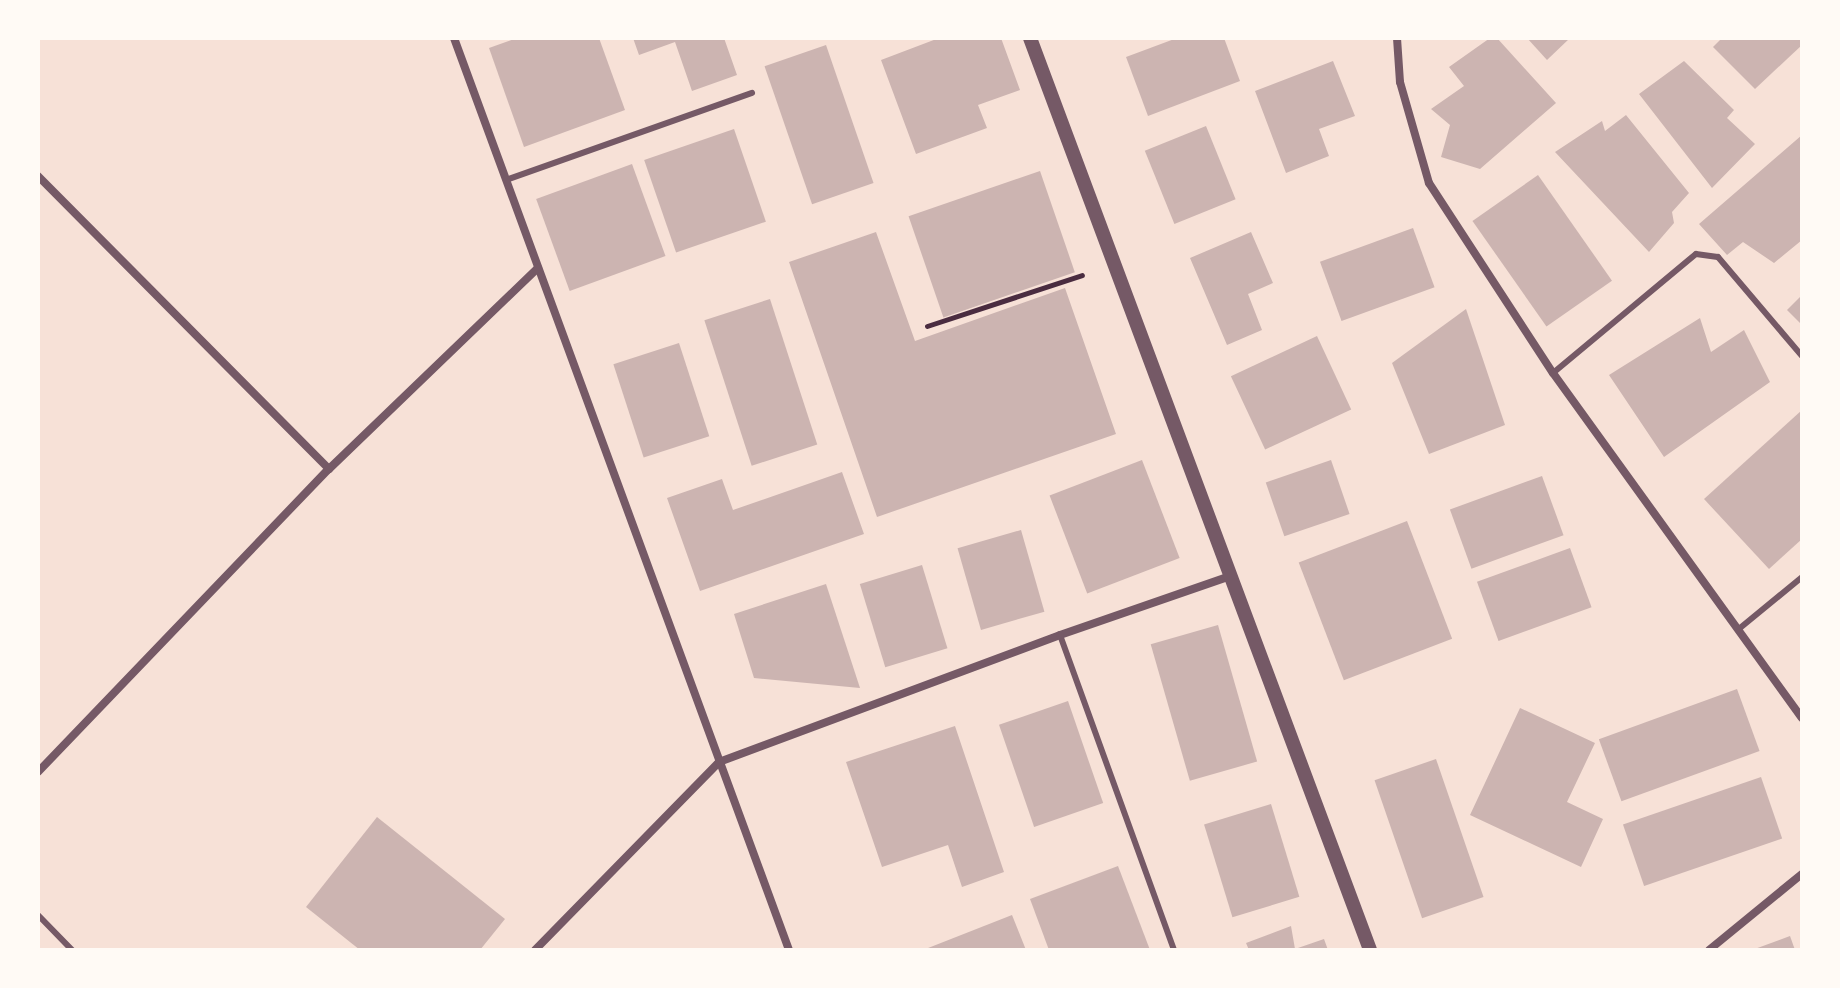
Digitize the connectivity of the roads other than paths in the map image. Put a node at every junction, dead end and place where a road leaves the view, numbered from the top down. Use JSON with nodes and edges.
{"nodes":[{"id":1,"x":454,"y":38,"type":"edge"},
{"id":2,"x":1030,"y":38,"type":"edge"},
{"id":3,"x":1397,"y":38,"type":"edge"},
{"id":4,"x":752,"y":93,"type":"dead end"},
{"id":5,"x":38,"y":176,"type":"edge"},
{"id":6,"x":506,"y":180,"type":"junction"},
{"id":7,"x":538,"y":268,"type":"junction"},
{"id":8,"x":1802,"y":356,"type":"edge"},
{"id":9,"x":1553,"y":373,"type":"junction"},
{"id":10,"x":329,"y":469,"type":"junction"},
{"id":11,"x":1230,"y":576,"type":"junction"},
{"id":12,"x":1802,"y":577,"type":"edge"},
{"id":13,"x":1740,"y":628,"type":"junction"},
{"id":14,"x":1060,"y":635,"type":"junction"},
{"id":15,"x":1802,"y":718,"type":"edge"},
{"id":16,"x":719,"y":762,"type":"junction"},
{"id":17,"x":38,"y":772,"type":"edge"},
{"id":18,"x":1802,"y":874,"type":"edge"},
{"id":19,"x":38,"y":915,"type":"edge"},
{"id":20,"x":72,"y":950,"type":"edge"},
{"id":21,"x":535,"y":950,"type":"edge"},
{"id":22,"x":789,"y":950,"type":"edge"},
{"id":23,"x":1174,"y":950,"type":"edge"},
{"id":24,"x":1370,"y":950,"type":"edge"},
{"id":25,"x":1709,"y":950,"type":"edge"}],
"edges":[{"from":1,"to":6,"type":"street"},
{"from":2,"to":11,"type":"street"},
{"from":3,"to":9,"type":"street"},
{"from":4,"to":6,"type":"lane"},
{"from":5,"to":10,"type":"street"},
{"from":6,"to":7,"type":"street"},
{"from":7,"to":10,"type":"street"},
{"from":7,"to":16,"type":"street"},
{"from":8,"to":9,"type":"lane"},
{"from":9,"to":13,"type":"street"},
{"from":10,"to":17,"type":"street"},
{"from":11,"to":14,"type":"street"},
{"from":11,"to":24,"type":"street"},
{"from":12,"to":13,"type":"lane"},
{"from":13,"to":15,"type":"street"},
{"from":14,"to":16,"type":"street"},
{"from":14,"to":23,"type":"lane"},
{"from":16,"to":21,"type":"street"},
{"from":16,"to":22,"type":"street"},
{"from":18,"to":25,"type":"street"},
{"from":19,"to":20,"type":"lane"}]}
